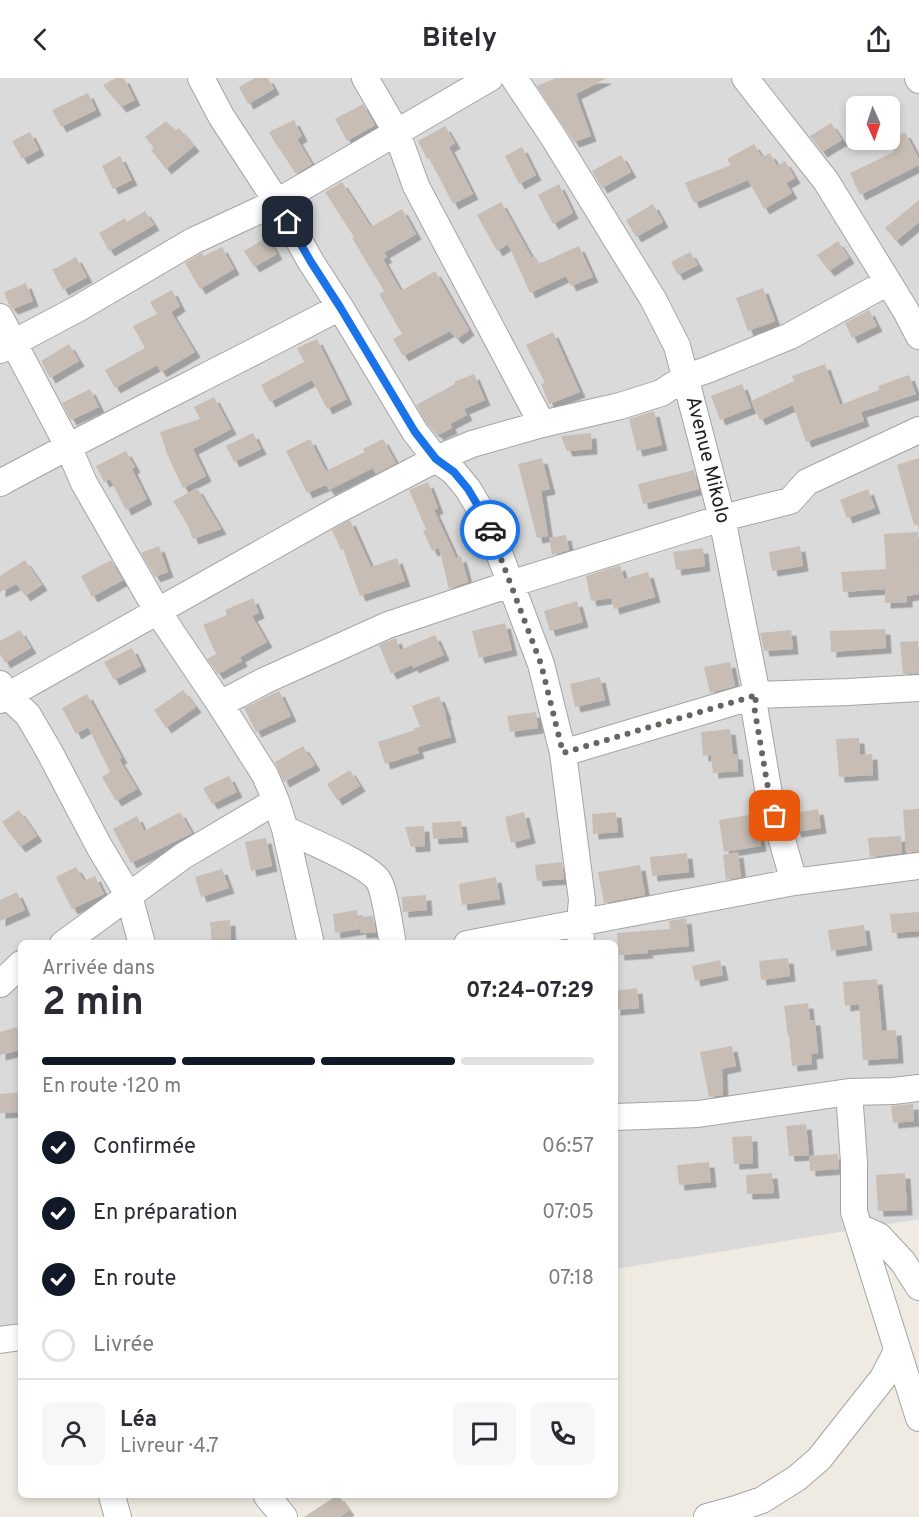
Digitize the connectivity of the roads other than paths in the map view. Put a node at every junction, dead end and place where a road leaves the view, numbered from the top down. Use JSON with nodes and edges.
{"nodes":[{"id":1,"x":201,"y":78,"type":"edge"},
{"id":2,"x":365,"y":78,"type":"edge"},
{"id":3,"x":490,"y":78,"type":"edge"},
{"id":4,"x":514,"y":78,"type":"edge"},
{"id":5,"x":745,"y":78,"type":"edge"},
{"id":6,"x":397,"y":133,"type":"junction"},
{"id":7,"x":277,"y":202,"type":"junction"},
{"id":8,"x":888,"y":282,"type":"junction"},
{"id":9,"x":340,"y":307,"type":"junction"},
{"id":10,"x":0,"y":317,"type":"edge"},
{"id":11,"x":919,"y":336,"type":"edge"},
{"id":12,"x":6,"y":346,"type":"edge"},
{"id":13,"x":686,"y":377,"type":"junction"},
{"id":14,"x":542,"y":424,"type":"junction"},
{"id":15,"x":919,"y":430,"type":"edge"},
{"id":16,"x":68,"y":446,"type":"junction"},
{"id":17,"x":436,"y":459,"type":"junction"},
{"id":18,"x":0,"y":483,"type":"edge"},
{"id":19,"x":722,"y":518,"type":"junction"},
{"id":20,"x":510,"y":584,"type":"junction"},
{"id":21,"x":158,"y":612,"type":"junction"},
{"id":22,"x":919,"y":688,"type":"edge"},
{"id":23,"x":3,"y":694,"type":"edge"},
{"id":24,"x":757,"y":695,"type":"junction"},
{"id":25,"x":220,"y":704,"type":"junction"},
{"id":26,"x":563,"y":753,"type":"junction"},
{"id":27,"x":276,"y":801,"type":"junction"},
{"id":28,"x":285,"y":829,"type":"junction"},
{"id":29,"x":919,"y":866,"type":"edge"},
{"id":30,"x":794,"y":882,"type":"junction"},
{"id":31,"x":129,"y":896,"type":"junction"},
{"id":32,"x":581,"y":933,"type":"edge"},
{"id":33,"x":68,"y":940,"type":"edge"},
{"id":34,"x":141,"y":940,"type":"edge"},
{"id":35,"x":310,"y":940,"type":"edge"},
{"id":36,"x":392,"y":940,"type":"edge"},
{"id":37,"x":508,"y":940,"type":"edge"},
{"id":38,"x":18,"y":967,"type":"edge"},
{"id":39,"x":0,"y":984,"type":"edge"},
{"id":40,"x":919,"y":1088,"type":"edge"},
{"id":41,"x":849,"y":1092,"type":"junction"},
{"id":42,"x":618,"y":1117,"type":"edge"},
{"id":43,"x":859,"y":1227,"type":"junction"},
{"id":44,"x":919,"y":1287,"type":"edge"},
{"id":45,"x":18,"y":1337,"type":"edge"},
{"id":46,"x":0,"y":1340,"type":"edge"},
{"id":47,"x":897,"y":1351,"type":"junction"},
{"id":48,"x":919,"y":1418,"type":"edge"},
{"id":49,"x":113,"y":1498,"type":"edge"},
{"id":50,"x":269,"y":1498,"type":"edge"},
{"id":51,"x":118,"y":1517,"type":"edge"},
{"id":52,"x":284,"y":1517,"type":"edge"},
{"id":53,"x":707,"y":1517,"type":"edge"}],
"edges":[{"from":1,"to":7,"type":"street"},
{"from":2,"to":6,"type":"street"},
{"from":3,"to":6,"type":"street"},
{"from":4,"to":13,"type":"street","name":"Avenue Mikolo"},
{"from":5,"to":8,"type":"street"},
{"from":6,"to":7,"type":"street"},
{"from":6,"to":14,"type":"street"},
{"from":7,"to":9,"type":"street"},
{"from":7,"to":12,"type":"street"},
{"from":8,"to":11,"type":"street"},
{"from":8,"to":13,"type":"street"},
{"from":9,"to":16,"type":"street"},
{"from":9,"to":17,"type":"street"},
{"from":10,"to":12,"type":"street"},
{"from":12,"to":16,"type":"street"},
{"from":13,"to":14,"type":"street"},
{"from":13,"to":19,"type":"street","name":"Avenue Mikolo"},
{"from":14,"to":17,"type":"street"},
{"from":15,"to":19,"type":"street"},
{"from":16,"to":18,"type":"street"},
{"from":16,"to":21,"type":"street"},
{"from":17,"to":20,"type":"street"},
{"from":17,"to":21,"type":"street"},
{"from":19,"to":20,"type":"street"},
{"from":19,"to":24,"type":"street","name":"Avenue Mikolo"},
{"from":20,"to":25,"type":"street"},
{"from":20,"to":26,"type":"street"},
{"from":21,"to":23,"type":"street"},
{"from":21,"to":25,"type":"street"},
{"from":22,"to":24,"type":"street"},
{"from":23,"to":31,"type":"street"},
{"from":24,"to":26,"type":"street"},
{"from":24,"to":30,"type":"street","name":"Avenue Mikolo"},
{"from":25,"to":27,"type":"street"},
{"from":26,"to":32,"type":"street"},
{"from":27,"to":28,"type":"street"},
{"from":27,"to":31,"type":"street"},
{"from":28,"to":35,"type":"street"},
{"from":28,"to":36,"type":"street"},
{"from":29,"to":30,"type":"street"},
{"from":30,"to":32,"type":"street"},
{"from":31,"to":33,"type":"street"},
{"from":31,"to":34,"type":"street"},
{"from":32,"to":37,"type":"street"},
{"from":38,"to":39,"type":"street"},
{"from":40,"to":41,"type":"street"},
{"from":41,"to":42,"type":"street"},
{"from":41,"to":43,"type":"street"},
{"from":43,"to":44,"type":"street"},
{"from":43,"to":47,"type":"street"},
{"from":45,"to":46,"type":"street"},
{"from":47,"to":48,"type":"street"},
{"from":47,"to":53,"type":"street"},
{"from":49,"to":51,"type":"street"},
{"from":50,"to":52,"type":"street"}]}
